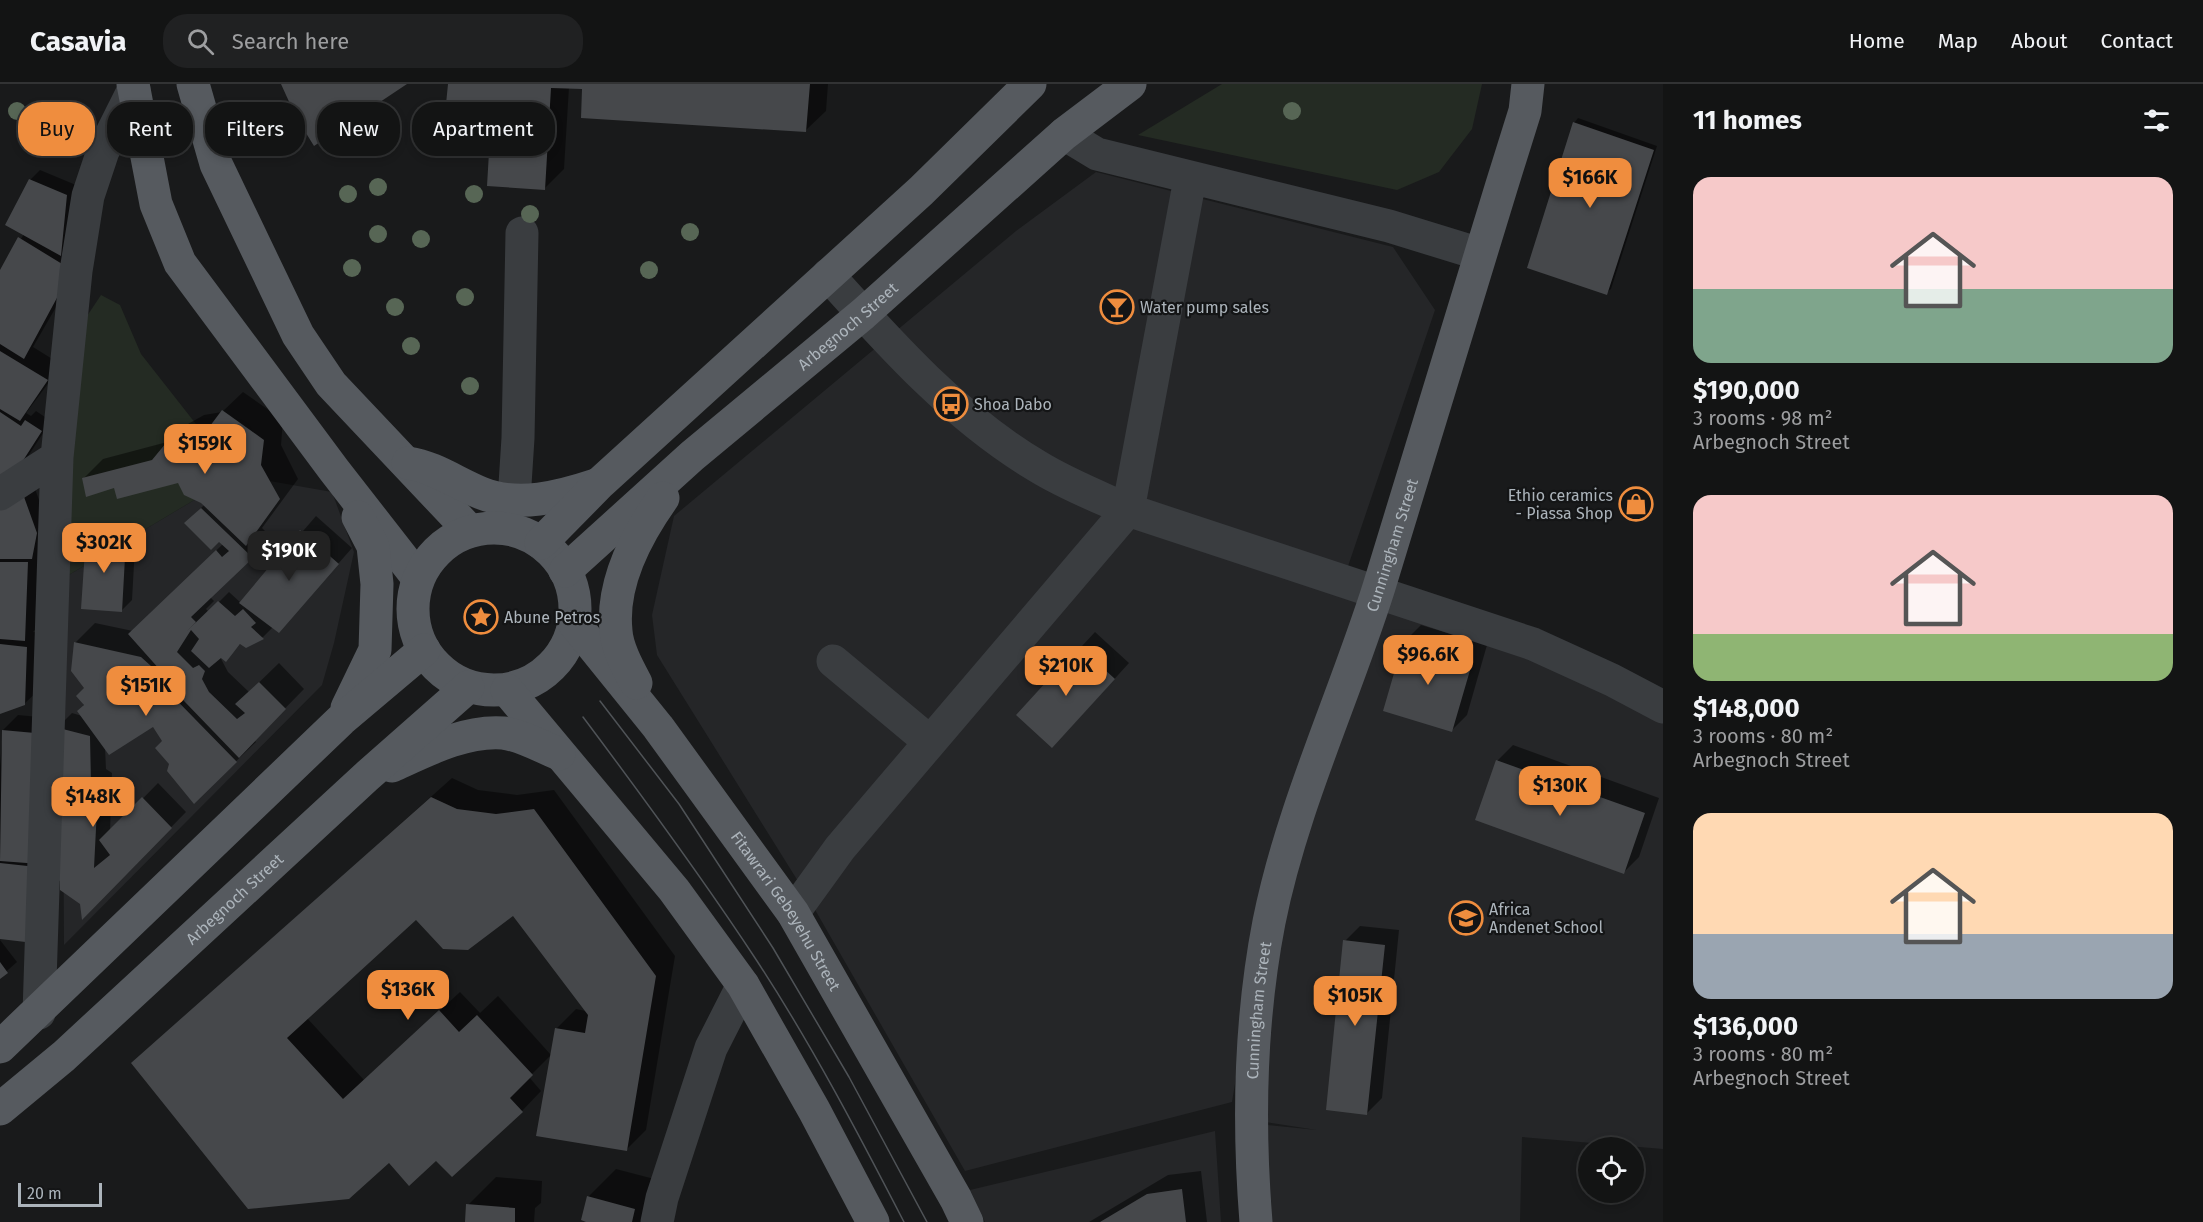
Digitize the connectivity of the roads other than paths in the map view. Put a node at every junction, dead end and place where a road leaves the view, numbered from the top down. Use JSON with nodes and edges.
{"nodes":[{"id":1,"x":194,"y":84,"type":"edge"},
{"id":2,"x":1030,"y":84,"type":"edge"},
{"id":3,"x":1130,"y":84,"type":"edge"},
{"id":4,"x":1528,"y":84,"type":"edge"},
{"id":5,"x":133,"y":86,"type":"edge"},
{"id":6,"x":1064,"y":134,"type":"junction"},
{"id":7,"x":1190,"y":179,"type":"junction"},
{"id":8,"x":522,"y":233,"type":"dead end"},
{"id":9,"x":1480,"y":254,"type":"junction"},
{"id":10,"x":828,"y":275,"type":"junction"},
{"id":11,"x":863,"y":314,"type":"junction"},
{"id":12,"x":692,"y":456,"type":"junction"},
{"id":13,"x":57,"y":457,"type":"junction"},
{"id":14,"x":401,"y":461,"type":"junction"},
{"id":15,"x":334,"y":470,"type":"junction"},
{"id":16,"x":600,"y":483,"type":"junction"},
{"id":17,"x":0,"y":494,"type":"edge"},
{"id":18,"x":514,"y":500,"type":"junction"},
{"id":19,"x":1128,"y":510,"type":"junction"},
{"id":20,"x":470,"y":531,"type":"junction"},
{"id":21,"x":541,"y":543,"type":"junction"},
{"id":22,"x":565,"y":571,"type":"junction"},
{"id":23,"x":418,"y":578,"type":"junction"},
{"id":24,"x":1378,"y":591,"type":"junction"},
{"id":25,"x":574,"y":623,"type":"junction"},
{"id":26,"x":424,"y":650,"type":"junction"},
{"id":27,"x":833,"y":661,"type":"dead end"},
{"id":28,"x":468,"y":687,"type":"junction"},
{"id":29,"x":507,"y":690,"type":"junction"},
{"id":30,"x":1663,"y":708,"type":"edge"},
{"id":31,"x":341,"y":720,"type":"junction"},
{"id":32,"x":669,"y":742,"type":"junction"},
{"id":33,"x":930,"y":742,"type":"junction"},
{"id":34,"x":561,"y":754,"type":"junction"},
{"id":35,"x":366,"y":777,"type":"junction"},
{"id":36,"x":793,"y":913,"type":"junction"},
{"id":37,"x":743,"y":985,"type":"junction"},
{"id":38,"x":39,"y":1013,"type":"junction"},
{"id":39,"x":0,"y":1047,"type":"edge"},
{"id":40,"x":0,"y":1109,"type":"edge"},
{"id":41,"x":657,"y":1222,"type":"edge"},
{"id":42,"x":873,"y":1222,"type":"edge"},
{"id":43,"x":967,"y":1222,"type":"edge"},
{"id":44,"x":1256,"y":1222,"type":"edge"}],
"edges":[{"from":1,"to":14,"type":"main road"},
{"from":2,"to":10,"type":"main road"},
{"from":3,"to":6,"type":"main road","name":"Arbegnoch Street"},
{"from":4,"to":9,"type":"main road","name":"Cunningham Street"},
{"from":5,"to":13,"type":"street"},
{"from":5,"to":15,"type":"main road"},
{"from":6,"to":7,"type":"street"},
{"from":6,"to":11,"type":"main road","name":"Arbegnoch Street"},
{"from":7,"to":9,"type":"street"},
{"from":7,"to":19,"type":"street"},
{"from":8,"to":18,"type":"street"},
{"from":9,"to":24,"type":"main road","name":"Cunningham Street"},
{"from":10,"to":11,"type":"street"},
{"from":10,"to":16,"type":"main road"},
{"from":11,"to":12,"type":"main road","name":"Arbegnoch Street"},
{"from":11,"to":19,"type":"street"},
{"from":12,"to":22,"type":"main road","name":"Arbegnoch Street"},
{"from":12,"to":32,"type":"main road"},
{"from":13,"to":17,"type":"street"},
{"from":13,"to":38,"type":"street"},
{"from":14,"to":18,"type":"main road"},
{"from":14,"to":20,"type":"main road"},
{"from":15,"to":23,"type":"main road"},
{"from":15,"to":31,"type":"main road"},
{"from":16,"to":18,"type":"main road"},
{"from":16,"to":21,"type":"main road"},
{"from":19,"to":24,"type":"street"},
{"from":19,"to":33,"type":"street"},
{"from":20,"to":21,"type":"main road"},
{"from":20,"to":23,"type":"main road"},
{"from":21,"to":22,"type":"main road"},
{"from":22,"to":25,"type":"main road"},
{"from":23,"to":26,"type":"main road"},
{"from":24,"to":30,"type":"street"},
{"from":24,"to":44,"type":"main road","name":"Cunningham Street"},
{"from":25,"to":29,"type":"main road"},
{"from":25,"to":32,"type":"main road","name":"Fitawrari Gebeyehu Street"},
{"from":26,"to":28,"type":"main road"},
{"from":26,"to":31,"type":"main road"},
{"from":27,"to":33,"type":"street"},
{"from":28,"to":29,"type":"main road"},
{"from":28,"to":35,"type":"main road","name":"Arbegnoch Street"},
{"from":29,"to":34,"type":"main road"},
{"from":31,"to":38,"type":"main road"},
{"from":32,"to":36,"type":"main road","name":"Fitawrari Gebeyehu Street"},
{"from":33,"to":36,"type":"street"},
{"from":34,"to":35,"type":"main road"},
{"from":34,"to":37,"type":"main road"},
{"from":35,"to":40,"type":"main road","name":"Arbegnoch Street"},
{"from":36,"to":43,"type":"main road","name":"Fitawrari Gebeyehu Street"},
{"from":37,"to":41,"type":"street"},
{"from":37,"to":42,"type":"main road"},
{"from":38,"to":39,"type":"main road"}]}
